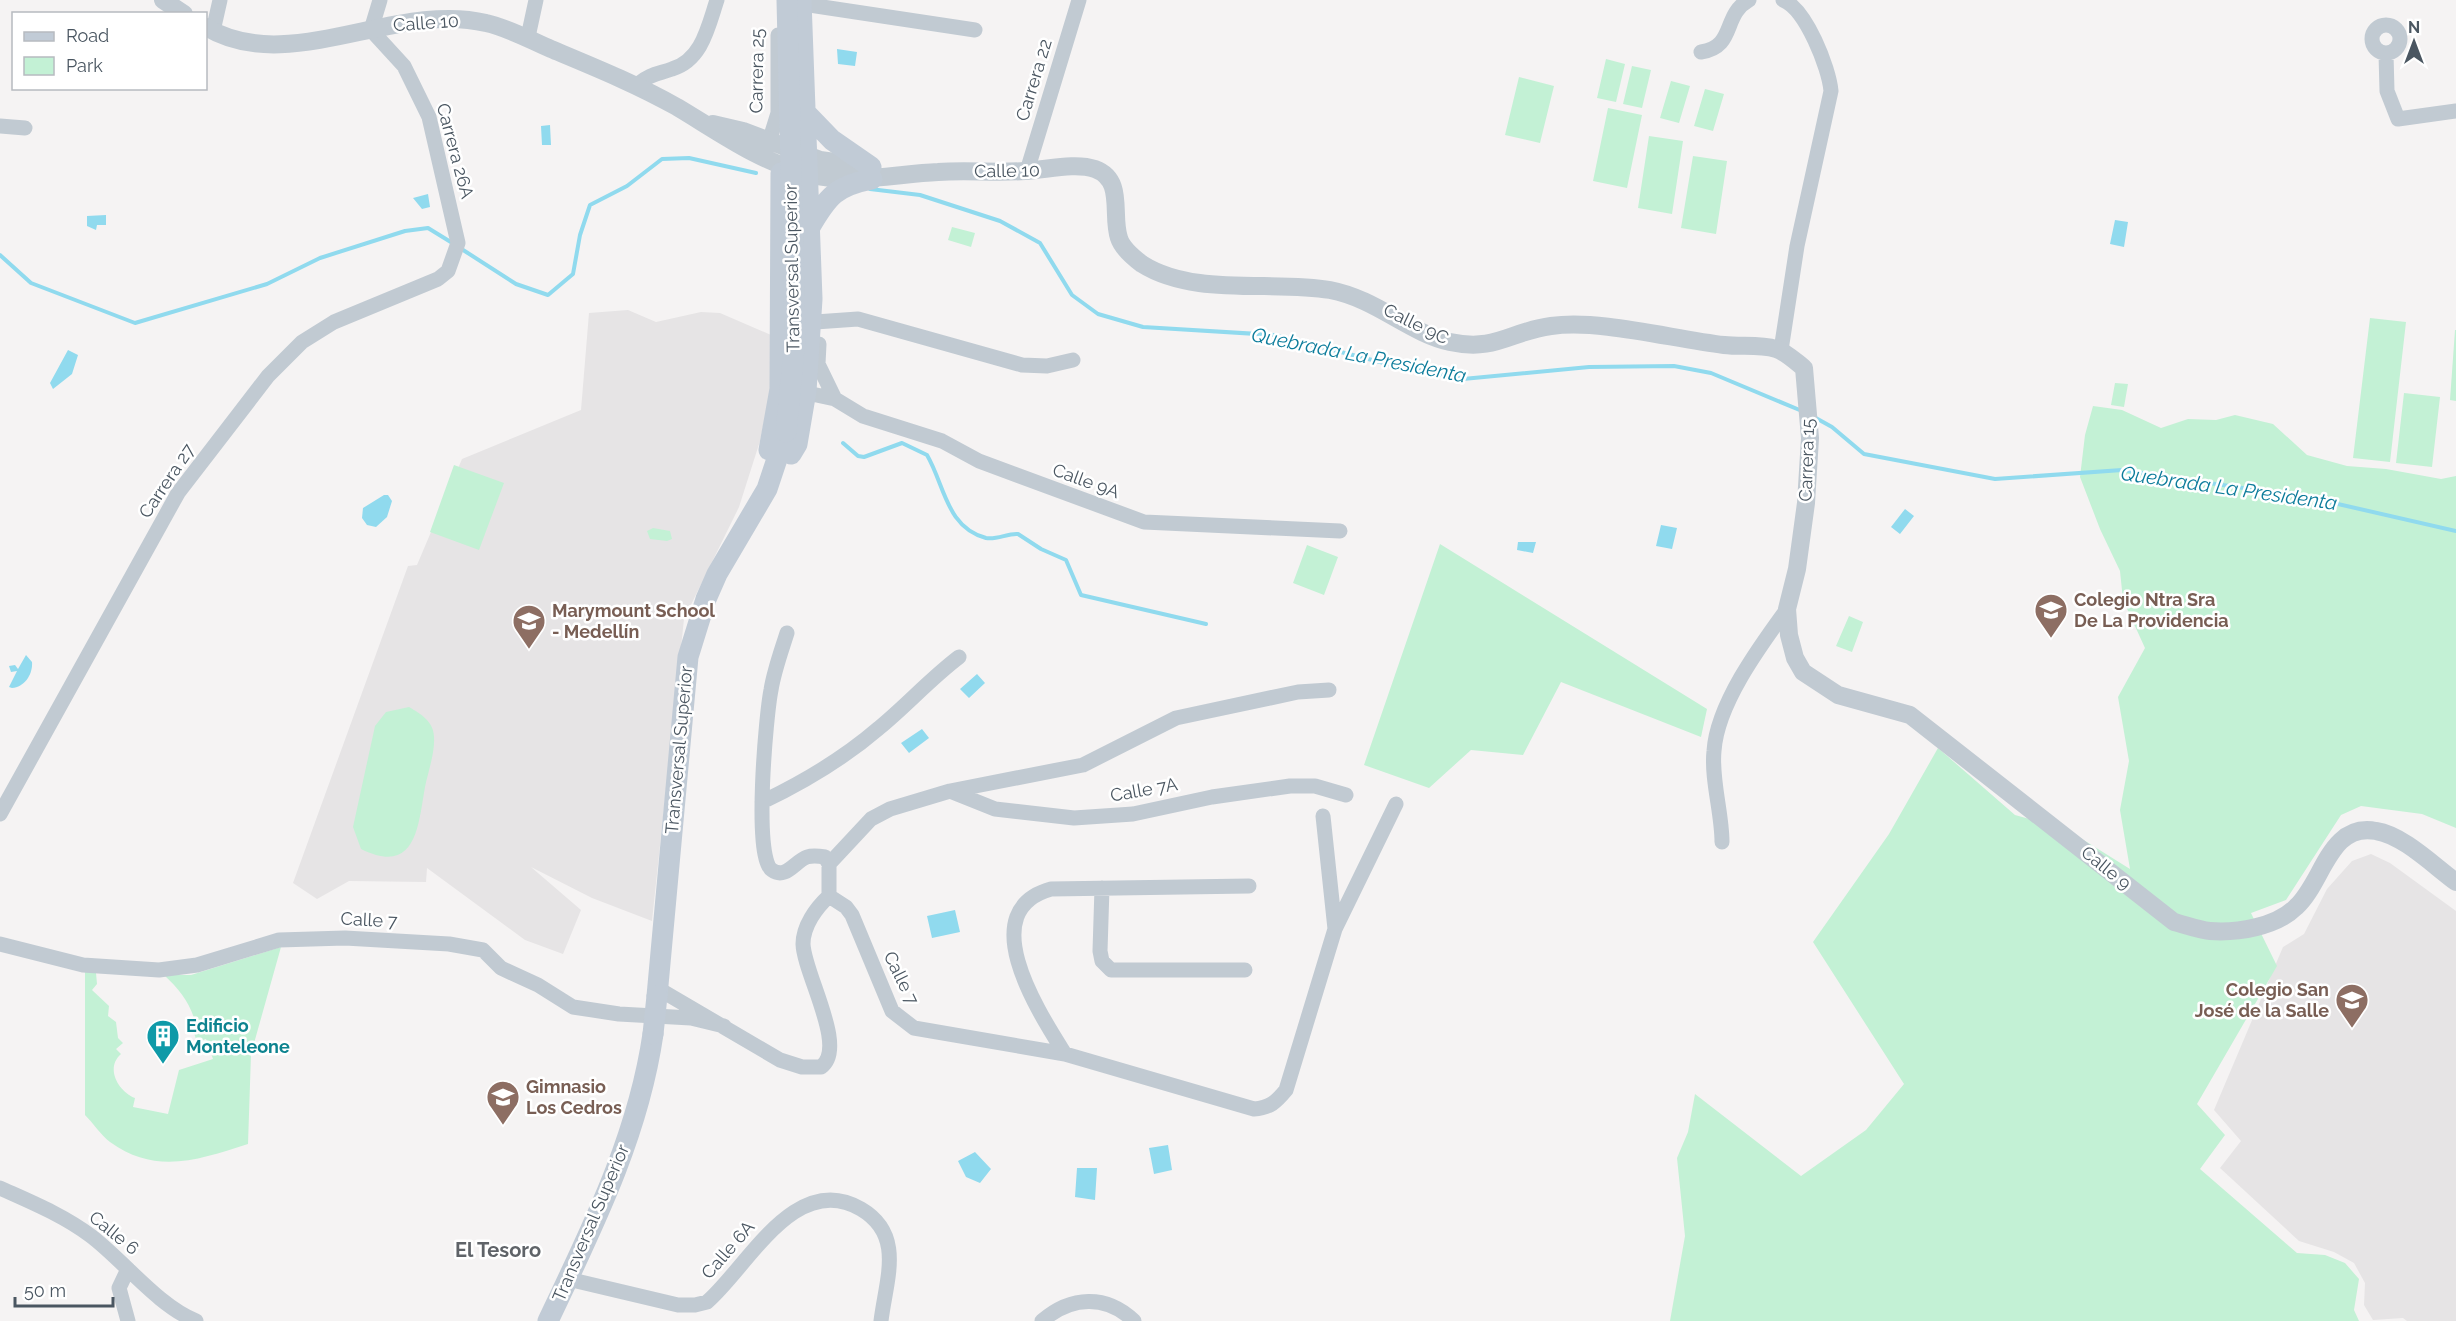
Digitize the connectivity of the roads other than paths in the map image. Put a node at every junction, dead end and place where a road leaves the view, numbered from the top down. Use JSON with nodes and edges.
{"nodes":[{"id":1,"x":163,"y":0,"type":"edge"},
{"id":2,"x":220,"y":0,"type":"edge"},
{"id":3,"x":380,"y":0,"type":"edge"},
{"id":4,"x":536,"y":0,"type":"edge"},
{"id":5,"x":717,"y":0,"type":"edge"},
{"id":6,"x":778,"y":0,"type":"edge"},
{"id":7,"x":1079,"y":0,"type":"edge"},
{"id":8,"x":1749,"y":0,"type":"edge"},
{"id":9,"x":1783,"y":0,"type":"edge"},
{"id":10,"x":803,"y":3,"type":"edge"},
{"id":11,"x":181,"y":12,"type":"edge"},
{"id":12,"x":209,"y":29,"type":"edge"},
{"id":13,"x":371,"y":30,"type":"junction"},
{"id":14,"x":975,"y":30,"type":"dead end"},
{"id":15,"x":528,"y":38,"type":"junction"},
{"id":16,"x":1701,"y":52,"type":"dead end"},
{"id":17,"x":2386,"y":54,"type":"dead end"},
{"id":18,"x":638,"y":84,"type":"junction"},
{"id":19,"x":804,"y":111,"type":"junction"},
{"id":20,"x":2456,"y":111,"type":"edge"},
{"id":21,"x":702,"y":122,"type":"junction"},
{"id":22,"x":0,"y":126,"type":"edge"},
{"id":23,"x":25,"y":128,"type":"dead end"},
{"id":24,"x":769,"y":142,"type":"junction"},
{"id":25,"x":781,"y":165,"type":"junction"},
{"id":26,"x":806,"y":165,"type":"junction"},
{"id":27,"x":1027,"y":171,"type":"junction"},
{"id":28,"x":872,"y":173,"type":"junction"},
{"id":29,"x":810,"y":226,"type":"junction"},
{"id":30,"x":457,"y":249,"type":"joint"},
{"id":31,"x":1127,"y":251,"type":"joint"},
{"id":32,"x":801,"y":321,"type":"junction"},
{"id":33,"x":1781,"y":350,"type":"junction"},
{"id":34,"x":1073,"y":360,"type":"dead end"},
{"id":35,"x":780,"y":389,"type":"junction"},
{"id":36,"x":806,"y":391,"type":"junction"},
{"id":37,"x":834,"y":399,"type":"junction"},
{"id":38,"x":767,"y":489,"type":"junction"},
{"id":39,"x":1340,"y":531,"type":"dead end"},
{"id":40,"x":1787,"y":609,"type":"junction"},
{"id":41,"x":787,"y":633,"type":"dead end"},
{"id":42,"x":959,"y":657,"type":"dead end"},
{"id":43,"x":1329,"y":690,"type":"dead end"},
{"id":44,"x":950,"y":791,"type":"junction"},
{"id":45,"x":1346,"y":795,"type":"dead end"},
{"id":46,"x":762,"y":802,"type":"junction"},
{"id":47,"x":1396,"y":804,"type":"dead end"},
{"id":48,"x":2,"y":810,"type":"edge"},
{"id":49,"x":1323,"y":816,"type":"dead end"},
{"id":50,"x":1722,"y":842,"type":"dead end"},
{"id":51,"x":829,"y":864,"type":"junction"},
{"id":52,"x":2456,"y":882,"type":"edge"},
{"id":53,"x":1249,"y":886,"type":"dead end"},
{"id":54,"x":1102,"y":888,"type":"junction"},
{"id":55,"x":829,"y":896,"type":"junction"},
{"id":56,"x":1335,"y":929,"type":"junction"},
{"id":57,"x":0,"y":944,"type":"edge"},
{"id":58,"x":1245,"y":970,"type":"dead end"},
{"id":59,"x":657,"y":992,"type":"junction"},
{"id":60,"x":724,"y":1026,"type":"junction"},
{"id":61,"x":1065,"y":1054,"type":"junction"},
{"id":62,"x":0,"y":1188,"type":"edge"},
{"id":63,"x":128,"y":1269,"type":"junction"},
{"id":64,"x":568,"y":1279,"type":"junction"},
{"id":65,"x":128,"y":1321,"type":"edge"},
{"id":66,"x":193,"y":1321,"type":"edge"},
{"id":67,"x":548,"y":1321,"type":"edge"},
{"id":68,"x":881,"y":1321,"type":"edge"},
{"id":69,"x":1042,"y":1321,"type":"edge"},
{"id":70,"x":1134,"y":1321,"type":"edge"}],
"edges":[{"from":1,"to":11,"type":"street"},
{"from":2,"to":12,"type":"street"},
{"from":3,"to":13,"type":"street"},
{"from":4,"to":15,"type":"street"},
{"from":5,"to":18,"type":"street"},
{"from":6,"to":24,"type":"street","name":"Carrera 25"},
{"from":7,"to":27,"type":"street","name":"Carrera 22"},
{"from":8,"to":16,"type":"street"},
{"from":9,"to":33,"type":"street"},
{"from":10,"to":14,"type":"street"},
{"from":10,"to":19,"type":"main road"},
{"from":10,"to":38,"type":"main road","name":"Transversal Superior","bridge":true},
{"from":12,"to":13,"type":"street","name":"Calle 10"},
{"from":13,"to":15,"type":"street","name":"Calle 10"},
{"from":13,"to":30,"type":"street","name":"Carrera 26A"},
{"from":15,"to":18,"type":"street","name":"Calle 10"},
{"from":17,"to":20,"type":"street"},
{"from":18,"to":21,"type":"street","name":"Calle 10"},
{"from":19,"to":26,"type":"main road"},
{"from":19,"to":28,"type":"main road"},
{"from":21,"to":24,"type":"street","name":"Calle 10"},
{"from":21,"to":25,"type":"street","name":"Calle 10"},
{"from":22,"to":23,"type":"street"},
{"from":24,"to":26,"type":"street","name":"Calle 10"},
{"from":25,"to":26,"type":"street","name":"Calle 10"},
{"from":25,"to":32,"type":"main road"},
{"from":26,"to":28,"type":"street","name":"Calle 10"},
{"from":26,"to":29,"type":"main road"},
{"from":27,"to":28,"type":"street","name":"Calle 10"},
{"from":27,"to":31,"type":"street","name":"Calle 10"},
{"from":28,"to":29,"type":"main road"},
{"from":29,"to":32,"type":"main road"},
{"from":30,"to":48,"type":"street","name":"Carrera 27"},
{"from":31,"to":33,"type":"street","name":"Calle 9C"},
{"from":32,"to":34,"type":"street"},
{"from":32,"to":35,"type":"main road"},
{"from":32,"to":36,"type":"main road"},
{"from":32,"to":37,"type":"street"},
{"from":33,"to":40,"type":"street","name":"Carrera 15"},
{"from":35,"to":36,"type":"street","name":"Calle 9A"},
{"from":35,"to":38,"type":"main road"},
{"from":36,"to":37,"type":"street","name":"Calle 9A"},
{"from":36,"to":38,"type":"main road"},
{"from":37,"to":39,"type":"street","name":"Calle 9A"},
{"from":38,"to":59,"type":"main road","name":"Transversal Superior"},
{"from":40,"to":50,"type":"street","name":"Carrera 15"},
{"from":40,"to":52,"type":"street","name":"Calle 9"},
{"from":41,"to":46,"type":"street"},
{"from":42,"to":46,"type":"street"},
{"from":43,"to":44,"type":"street"},
{"from":44,"to":45,"type":"street","name":"Calle 7A"},
{"from":44,"to":51,"type":"street"},
{"from":46,"to":51,"type":"street"},
{"from":47,"to":56,"type":"street"},
{"from":49,"to":56,"type":"street"},
{"from":51,"to":55,"type":"street"},
{"from":53,"to":54,"type":"street"},
{"from":54,"to":58,"type":"street"},
{"from":54,"to":61,"type":"street"},
{"from":55,"to":60,"type":"street","name":"Calle 7"},
{"from":55,"to":61,"type":"street","name":"Calle 7"},
{"from":56,"to":61,"type":"street","name":"Calle 7"},
{"from":57,"to":60,"type":"street","name":"Calle 7"},
{"from":59,"to":60,"type":"street","name":"Calle 7"},
{"from":59,"to":64,"type":"main road","name":"Transversal Superior","bridge":true},
{"from":62,"to":63,"type":"street","name":"Calle 6"},
{"from":63,"to":65,"type":"street"},
{"from":63,"to":66,"type":"street","name":"Calle 6"},
{"from":64,"to":67,"type":"main road","name":"Transversal Superior"},
{"from":64,"to":68,"type":"street","name":"Calle 6A"},
{"from":69,"to":70,"type":"street"}]}
